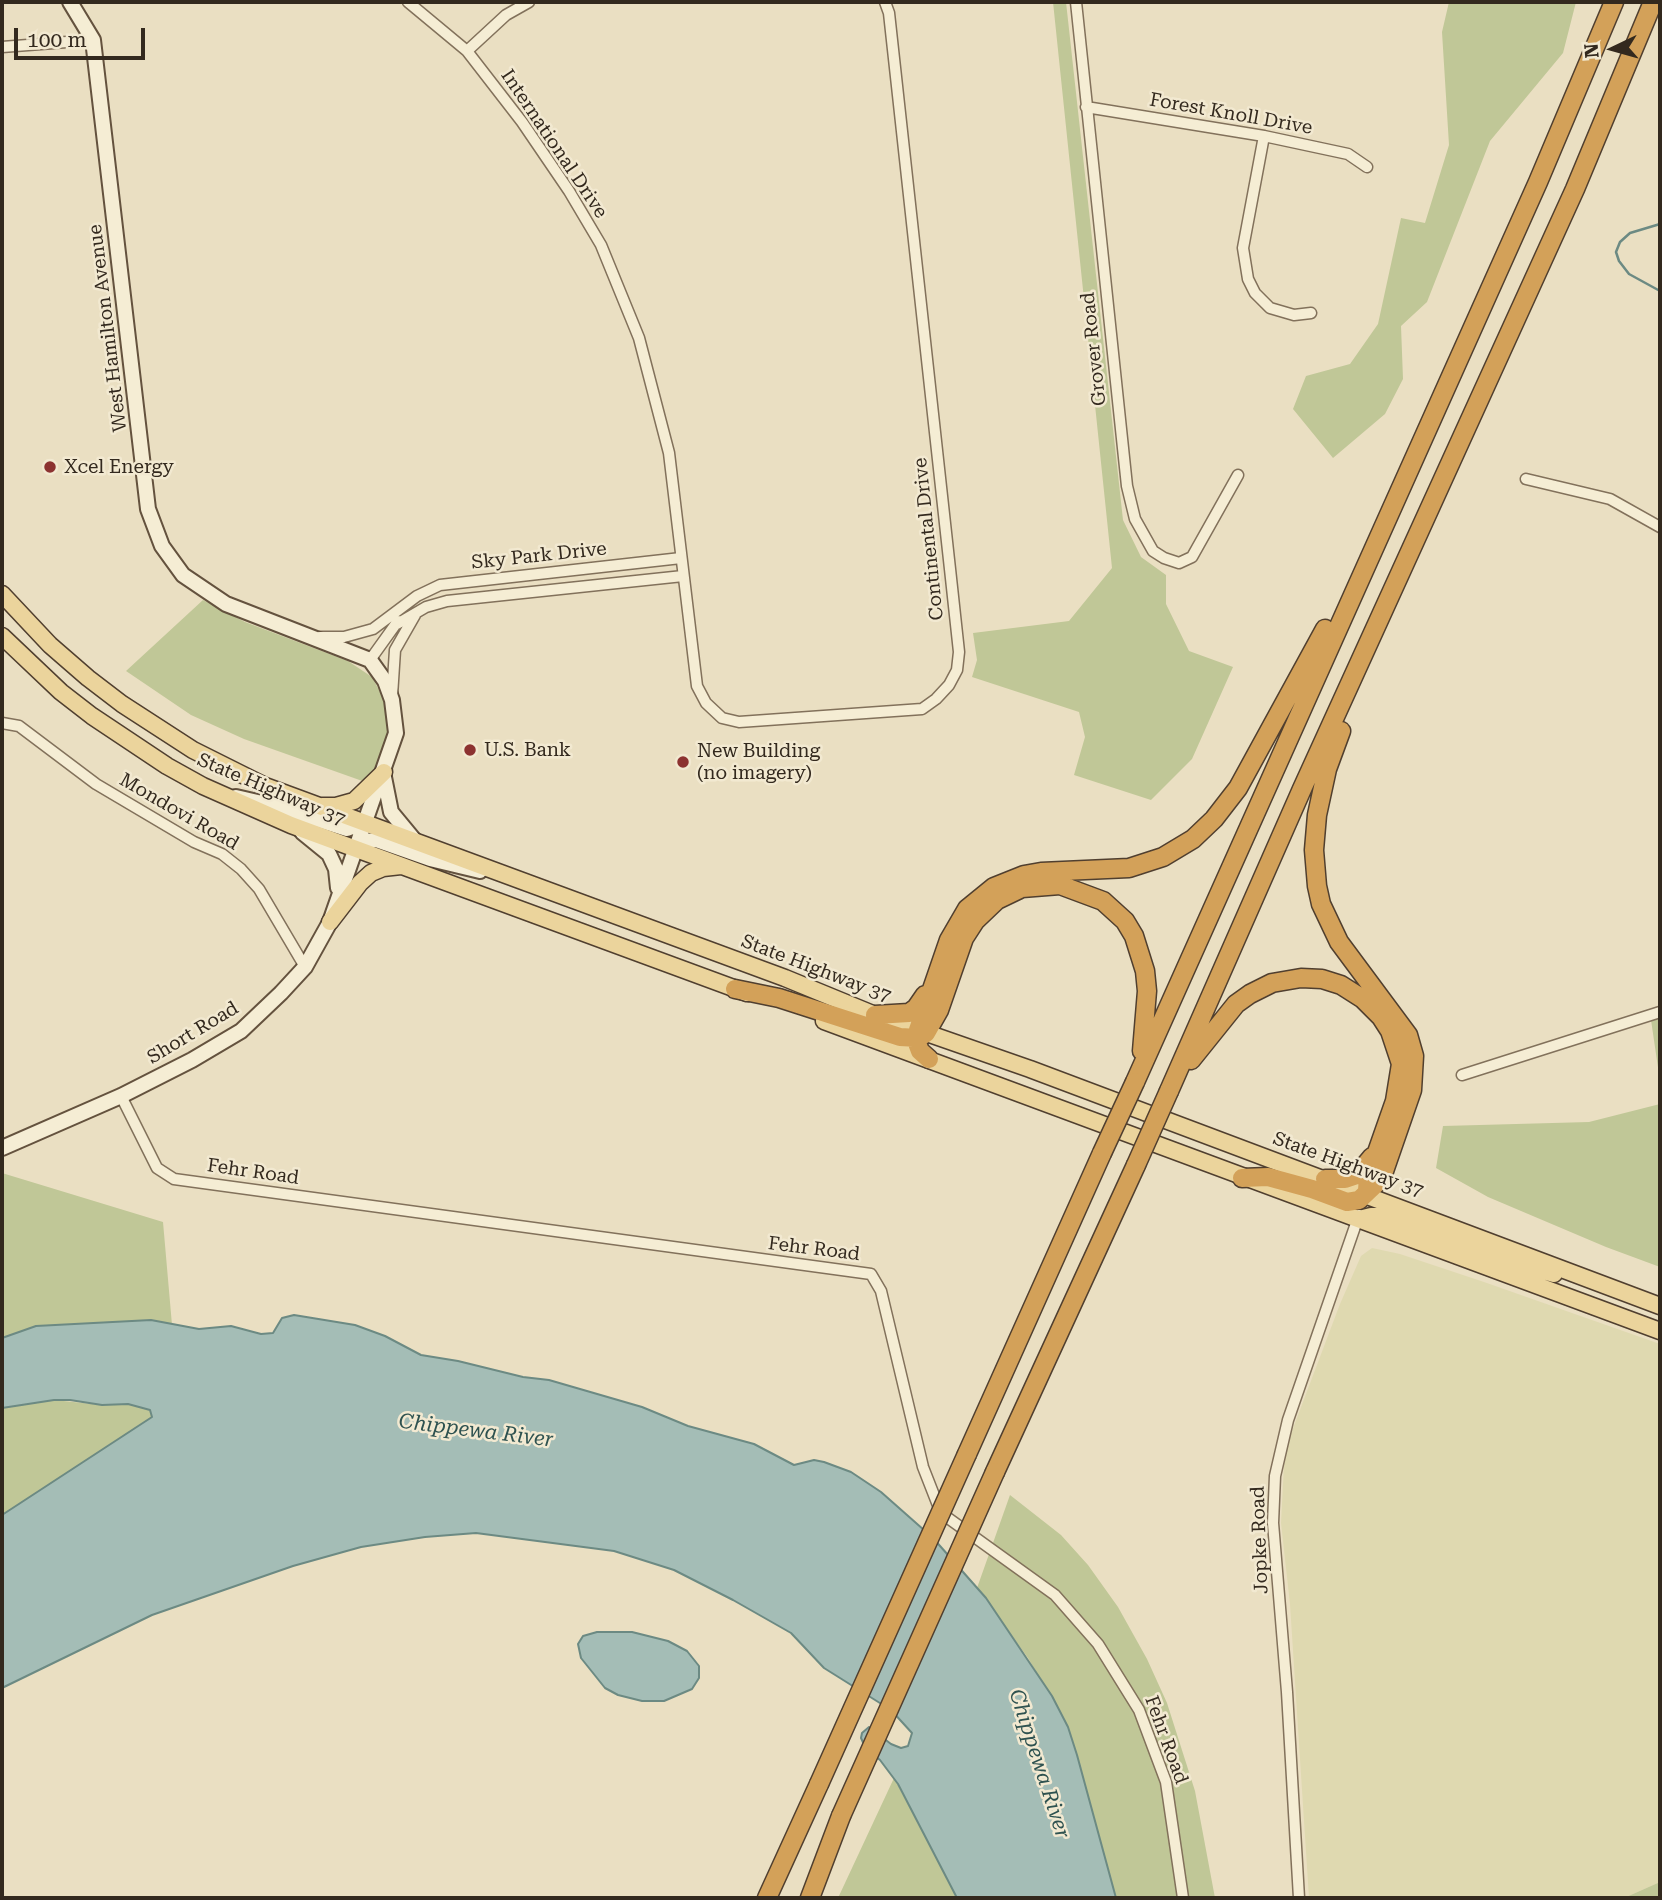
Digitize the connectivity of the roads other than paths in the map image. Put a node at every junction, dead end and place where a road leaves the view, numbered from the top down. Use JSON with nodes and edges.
{"nodes":[{"id":1,"x":70,"y":2,"type":"edge"},
{"id":2,"x":408,"y":2,"type":"edge"},
{"id":3,"x":529,"y":2,"type":"edge"},
{"id":4,"x":886,"y":2,"type":"edge"},
{"id":5,"x":1076,"y":2,"type":"edge"},
{"id":6,"x":1614,"y":2,"type":"edge"},
{"id":7,"x":1653,"y":2,"type":"edge"},
{"id":8,"x":93,"y":40,"type":"junction"},
{"id":9,"x":2,"y":47,"type":"edge"},
{"id":10,"x":467,"y":51,"type":"junction"},
{"id":11,"x":1086,"y":107,"type":"junction"},
{"id":12,"x":1264,"y":136,"type":"junction"},
{"id":13,"x":1367,"y":167,"type":"dead end"},
{"id":14,"x":1311,"y":313,"type":"dead end"},
{"id":15,"x":1238,"y":475,"type":"dead end"},
{"id":16,"x":1526,"y":479,"type":"dead end"},
{"id":17,"x":1660,"y":527,"type":"edge"},
{"id":18,"x":681,"y":558,"type":"junction"},
{"id":19,"x":1408,"y":559,"type":"junction"},
{"id":20,"x":1366,"y":565,"type":"junction"},
{"id":21,"x":683,"y":576,"type":"junction"},
{"id":22,"x":2,"y":594,"type":"edge"},
{"id":23,"x":406,"y":605,"type":"junction"},
{"id":24,"x":418,"y":612,"type":"junction"},
{"id":25,"x":397,"y":624,"type":"junction"},
{"id":26,"x":2,"y":636,"type":"edge"},
{"id":27,"x":310,"y":636,"type":"junction"},
{"id":28,"x":370,"y":660,"type":"junction"},
{"id":29,"x":392,"y":700,"type":"junction"},
{"id":30,"x":2,"y":723,"type":"edge"},
{"id":31,"x":384,"y":772,"type":"junction"},
{"id":32,"x":225,"y":795,"type":"junction"},
{"id":33,"x":318,"y":806,"type":"junction"},
{"id":34,"x":363,"y":823,"type":"junction"},
{"id":35,"x":296,"y":826,"type":"junction"},
{"id":36,"x":415,"y":841,"type":"junction"},
{"id":37,"x":355,"y":848,"type":"junction"},
{"id":38,"x":404,"y":866,"type":"junction"},
{"id":39,"x":512,"y":878,"type":"junction"},
{"id":40,"x":337,"y":900,"type":"junction"},
{"id":41,"x":330,"y":922,"type":"junction"},
{"id":42,"x":940,"y":964,"type":"junction"},
{"id":43,"x":305,"y":967,"type":"junction"},
{"id":44,"x":735,"y":989,"type":"junction"},
{"id":45,"x":1660,"y":1012,"type":"edge"},
{"id":46,"x":875,"y":1015,"type":"junction"},
{"id":47,"x":920,"y":1034,"type":"junction"},
{"id":48,"x":929,"y":1059,"type":"junction"},
{"id":49,"x":1462,"y":1075,"type":"dead end"},
{"id":50,"x":1137,"y":1076,"type":"junction"},
{"id":51,"x":1170,"y":1088,"type":"junction"},
{"id":52,"x":121,"y":1096,"type":"junction"},
{"id":53,"x":1386,"y":1128,"type":"junction"},
{"id":54,"x":2,"y":1148,"type":"edge"},
{"id":55,"x":1242,"y":1178,"type":"junction"},
{"id":56,"x":1325,"y":1179,"type":"junction"},
{"id":57,"x":1367,"y":1195,"type":"junction"},
{"id":58,"x":1357,"y":1220,"type":"junction"},
{"id":59,"x":1601,"y":1282,"type":"junction"},
{"id":60,"x":1660,"y":1306,"type":"edge"},
{"id":61,"x":1660,"y":1331,"type":"edge"},
{"id":62,"x":768,"y":1898,"type":"edge"},
{"id":63,"x":810,"y":1898,"type":"edge"},
{"id":64,"x":1183,"y":1898,"type":"edge"},
{"id":65,"x":1299,"y":1898,"type":"edge"}],
"edges":[{"from":1,"to":8,"type":"street","name":"West Hamilton Avenue"},
{"from":2,"to":10,"type":"street","name":"International Drive"},
{"from":3,"to":10,"type":"street"},
{"from":4,"to":21,"type":"street","name":"Continental Drive"},
{"from":5,"to":11,"type":"street","name":"Grover Road"},
{"from":6,"to":20,"type":"highway"},
{"from":7,"to":19,"type":"highway"},
{"from":8,"to":9,"type":"street"},
{"from":8,"to":27,"type":"street","name":"West Hamilton Avenue"},
{"from":10,"to":18,"type":"street","name":"International Drive"},
{"from":11,"to":12,"type":"street","name":"Forest Knoll Drive"},
{"from":11,"to":15,"type":"street","name":"Grover Road"},
{"from":12,"to":13,"type":"street","name":"Forest Knoll Drive"},
{"from":12,"to":14,"type":"street"},
{"from":16,"to":17,"type":"street"},
{"from":18,"to":21,"type":"street","name":"International Drive"},
{"from":18,"to":23,"type":"street","name":"Sky Park Drive"},
{"from":19,"to":51,"type":"highway"},
{"from":19,"to":57,"type":"highway"},
{"from":20,"to":42,"type":"highway"},
{"from":20,"to":50,"type":"highway"},
{"from":21,"to":24,"type":"street","name":"Sky Park Drive"},
{"from":22,"to":33,"type":"main road","name":"State Highway 37"},
{"from":23,"to":25,"type":"street","name":"Sky Park Drive"},
{"from":23,"to":27,"type":"street","name":"Sky Park Drive"},
{"from":24,"to":25,"type":"street","name":"Sky Park Drive"},
{"from":24,"to":29,"type":"street"},
{"from":25,"to":28,"type":"street","name":"Sky Park Drive"},
{"from":26,"to":32,"type":"main road","name":"State Highway 37"},
{"from":27,"to":28,"type":"street","name":"West Hamilton Avenue"},
{"from":28,"to":29,"type":"street"},
{"from":29,"to":31,"type":"street"},
{"from":30,"to":43,"type":"street","name":"Mondovi Road"},
{"from":31,"to":33,"type":"main road"},
{"from":31,"to":34,"type":"street"},
{"from":31,"to":36,"type":"street"},
{"from":32,"to":34,"type":"street"},
{"from":32,"to":35,"type":"main road","name":"State Highway 37"},
{"from":33,"to":34,"type":"main road","name":"State Highway 37"},
{"from":34,"to":36,"type":"main road","name":"State Highway 37"},
{"from":34,"to":37,"type":"street"},
{"from":35,"to":37,"type":"main road","name":"State Highway 37"},
{"from":35,"to":40,"type":"street"},
{"from":36,"to":39,"type":"main road","name":"State Highway 37"},
{"from":37,"to":38,"type":"main road","name":"State Highway 37"},
{"from":37,"to":39,"type":"street"},
{"from":37,"to":40,"type":"street","name":"Short Road"},
{"from":38,"to":41,"type":"main road"},
{"from":38,"to":44,"type":"main road","name":"State Highway 37"},
{"from":39,"to":46,"type":"main road","name":"State Highway 37"},
{"from":40,"to":41,"type":"street","name":"Short Road"},
{"from":41,"to":43,"type":"street","name":"Short Road"},
{"from":42,"to":46,"type":"highway"},
{"from":42,"to":47,"type":"highway"},
{"from":43,"to":52,"type":"street","name":"Short Road"},
{"from":44,"to":47,"type":"highway"},
{"from":44,"to":48,"type":"main road","name":"State Highway 37"},
{"from":45,"to":49,"type":"street"},
{"from":46,"to":47,"type":"main road","name":"State Highway 37"},
{"from":47,"to":48,"type":"highway"},
{"from":47,"to":50,"type":"highway"},
{"from":47,"to":56,"type":"main road","name":"State Highway 37"},
{"from":48,"to":55,"type":"main road","name":"State Highway 37"},
{"from":50,"to":62,"type":"highway","bridge":true},
{"from":51,"to":53,"type":"highway"},
{"from":51,"to":63,"type":"highway","bridge":true},
{"from":52,"to":54,"type":"street","name":"Short Road"},
{"from":52,"to":64,"type":"street","name":"Fehr Road"},
{"from":53,"to":56,"type":"highway"},
{"from":53,"to":57,"type":"highway"},
{"from":55,"to":57,"type":"highway"},
{"from":55,"to":58,"type":"main road","name":"State Highway 37"},
{"from":56,"to":57,"type":"main road","name":"State Highway 37"},
{"from":57,"to":58,"type":"street","name":"Jopke Road"},
{"from":57,"to":59,"type":"main road","name":"State Highway 37"},
{"from":58,"to":59,"type":"main road"},
{"from":58,"to":61,"type":"main road","name":"State Highway 37"},
{"from":58,"to":65,"type":"street","name":"Jopke Road"},
{"from":59,"to":60,"type":"main road","name":"State Highway 37"}]}
